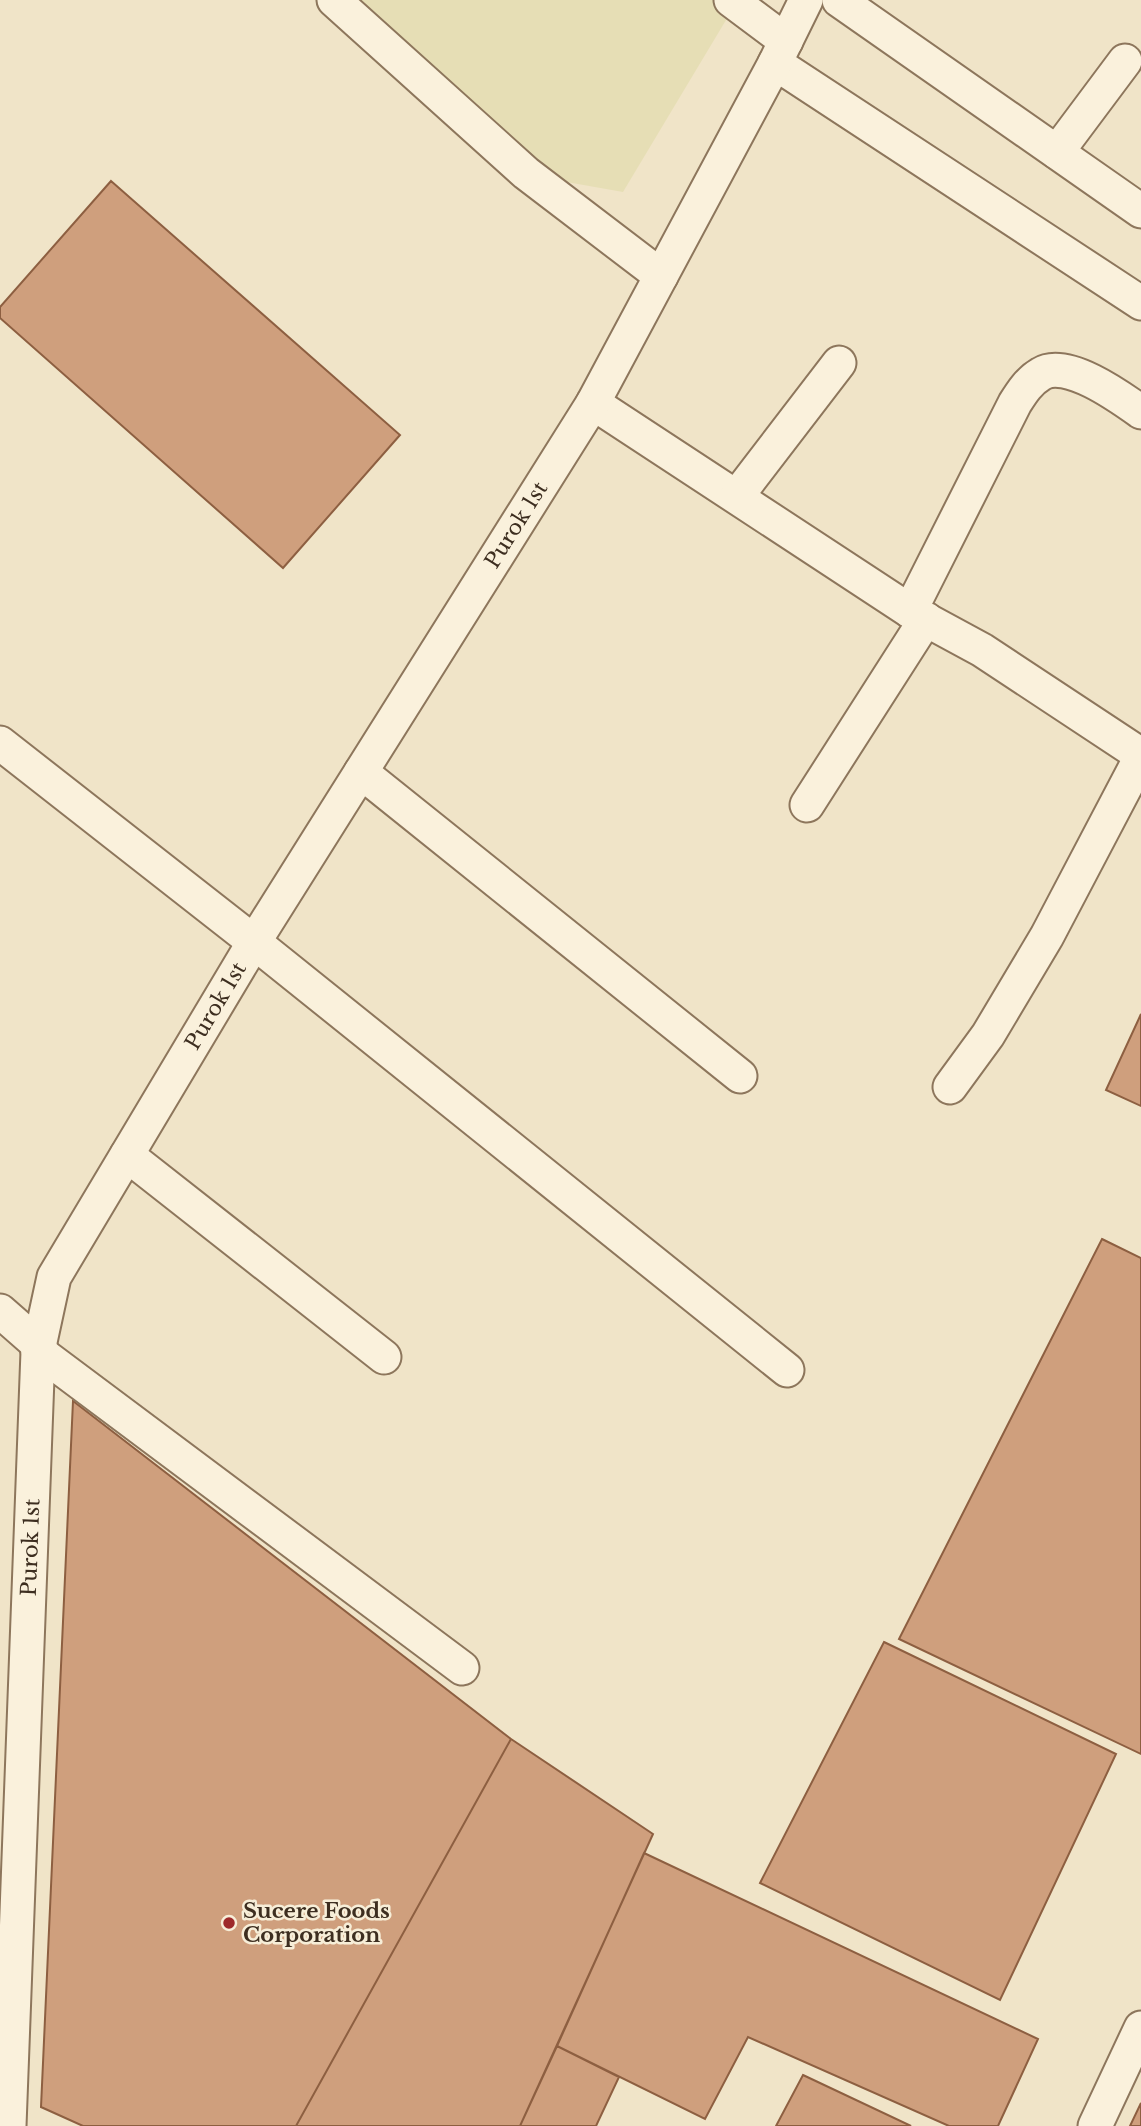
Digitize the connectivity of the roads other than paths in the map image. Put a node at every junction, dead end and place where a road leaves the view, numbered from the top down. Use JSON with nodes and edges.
{"nodes":[{"id":1,"x":334,"y":0,"type":"edge"},
{"id":2,"x":731,"y":0,"type":"edge"},
{"id":3,"x":806,"y":0,"type":"edge"},
{"id":4,"x":839,"y":0,"type":"edge"},
{"id":5,"x":780,"y":52,"type":"junction"},
{"id":6,"x":1125,"y":61,"type":"dead end"},
{"id":7,"x":1057,"y":152,"type":"junction"},
{"id":8,"x":1141,"y":211,"type":"edge"},
{"id":9,"x":661,"y":276,"type":"junction"},
{"id":10,"x":1141,"y":303,"type":"edge"},
{"id":11,"x":839,"y":363,"type":"dead end"},
{"id":12,"x":593,"y":403,"type":"junction"},
{"id":13,"x":1141,"y":412,"type":"edge"},
{"id":14,"x":737,"y":496,"type":"junction"},
{"id":15,"x":918,"y":615,"type":"junction"},
{"id":16,"x":0,"y":743,"type":"edge"},
{"id":17,"x":1141,"y":756,"type":"edge"},
{"id":18,"x":360,"y":772,"type":"junction"},
{"id":19,"x":807,"y":805,"type":"dead end"},
{"id":20,"x":254,"y":942,"type":"junction"},
{"id":21,"x":740,"y":1076,"type":"dead end"},
{"id":22,"x":950,"y":1087,"type":"dead end"},
{"id":23,"x":127,"y":1155,"type":"junction"},
{"id":24,"x":0,"y":1311,"type":"edge"},
{"id":25,"x":39,"y":1348,"type":"junction"},
{"id":26,"x":384,"y":1357,"type":"dead end"},
{"id":27,"x":787,"y":1370,"type":"dead end"},
{"id":28,"x":462,"y":1668,"type":"dead end"},
{"id":29,"x":1141,"y":2028,"type":"edge"},
{"id":30,"x":9,"y":2126,"type":"edge"},
{"id":31,"x":1095,"y":2126,"type":"edge"}],
"edges":[{"from":1,"to":9,"type":"street"},
{"from":2,"to":5,"type":"street"},
{"from":3,"to":5,"type":"street","name":"Purok 1st"},
{"from":4,"to":7,"type":"street"},
{"from":5,"to":9,"type":"street","name":"Purok 1st"},
{"from":5,"to":10,"type":"street"},
{"from":6,"to":7,"type":"street"},
{"from":7,"to":8,"type":"street"},
{"from":9,"to":12,"type":"street","name":"Purok 1st"},
{"from":11,"to":14,"type":"street"},
{"from":12,"to":14,"type":"street"},
{"from":12,"to":18,"type":"street","name":"Purok 1st"},
{"from":13,"to":15,"type":"street"},
{"from":14,"to":15,"type":"street"},
{"from":15,"to":17,"type":"street"},
{"from":15,"to":19,"type":"street"},
{"from":16,"to":20,"type":"street"},
{"from":17,"to":22,"type":"street"},
{"from":18,"to":20,"type":"street","name":"Purok 1st"},
{"from":18,"to":21,"type":"street"},
{"from":20,"to":23,"type":"street","name":"Purok 1st"},
{"from":20,"to":27,"type":"street"},
{"from":23,"to":25,"type":"street","name":"Purok 1st"},
{"from":23,"to":26,"type":"street"},
{"from":24,"to":25,"type":"street"},
{"from":25,"to":28,"type":"street"},
{"from":25,"to":30,"type":"street","name":"Purok 1st"},
{"from":29,"to":31,"type":"street"}]}
